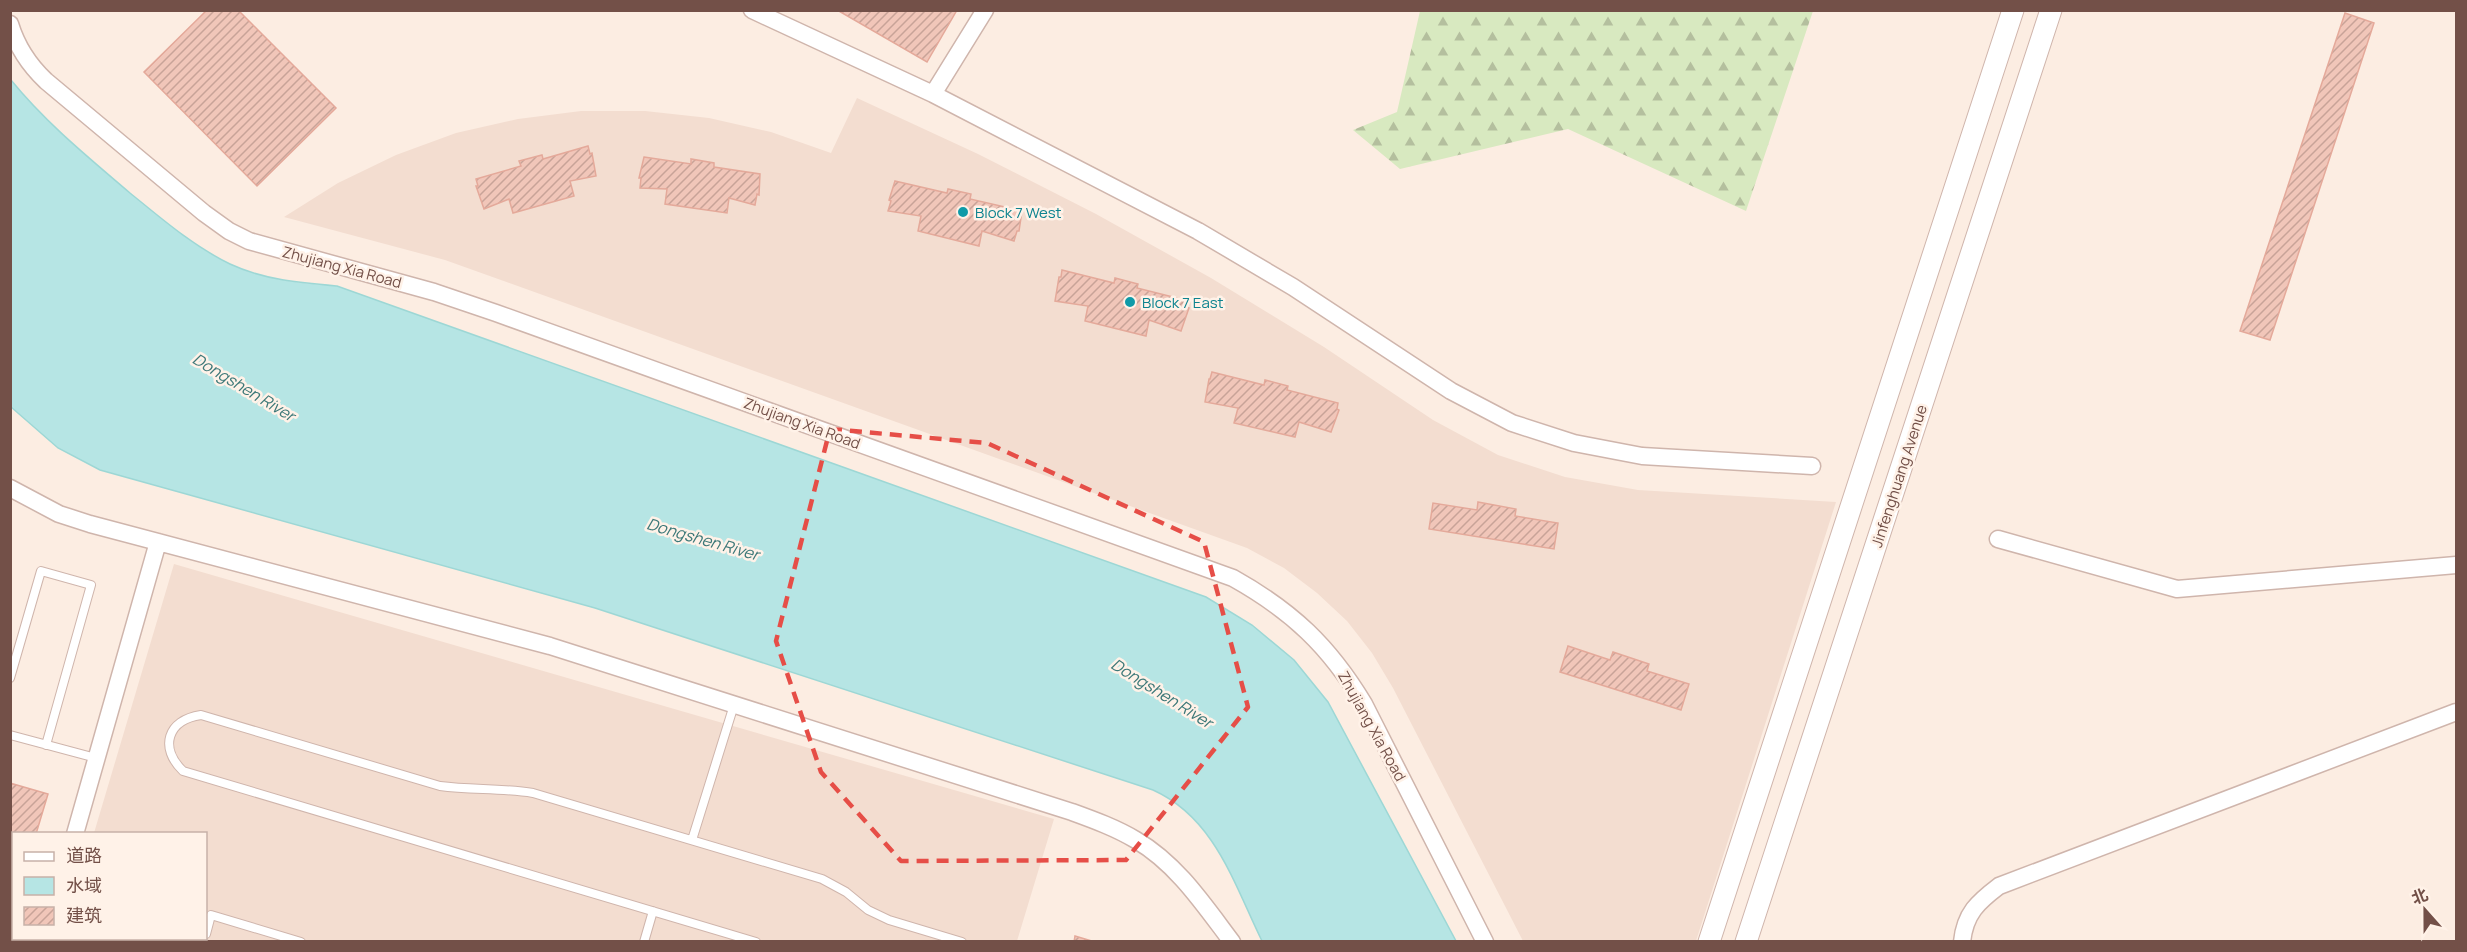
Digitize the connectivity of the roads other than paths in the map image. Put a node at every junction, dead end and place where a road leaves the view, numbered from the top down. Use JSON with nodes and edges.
{"nodes":[{"id":1,"x":752,"y":10,"type":"edge"},
{"id":2,"x":985,"y":10,"type":"edge"},
{"id":3,"x":2013,"y":10,"type":"edge"},
{"id":4,"x":2051,"y":10,"type":"edge"},
{"id":5,"x":10,"y":24,"type":"edge"},
{"id":6,"x":933,"y":94,"type":"junction"},
{"id":7,"x":1812,"y":466,"type":"dead end"},
{"id":8,"x":10,"y":488,"type":"edge"},
{"id":9,"x":1998,"y":539,"type":"dead end"},
{"id":10,"x":158,"y":542,"type":"junction"},
{"id":11,"x":2457,"y":565,"type":"edge"},
{"id":12,"x":10,"y":678,"type":"edge"},
{"id":13,"x":734,"y":705,"type":"junction"},
{"id":14,"x":2457,"y":712,"type":"edge"},
{"id":15,"x":10,"y":735,"type":"edge"},
{"id":16,"x":46,"y":745,"type":"junction"},
{"id":17,"x":96,"y":758,"type":"junction"},
{"id":18,"x":76,"y":832,"type":"edge"},
{"id":19,"x":692,"y":840,"type":"junction"},
{"id":20,"x":653,"y":911,"type":"junction"},
{"id":21,"x":207,"y":931,"type":"edge"},
{"id":22,"x":301,"y":942,"type":"edge"},
{"id":23,"x":644,"y":942,"type":"edge"},
{"id":24,"x":756,"y":942,"type":"edge"},
{"id":25,"x":962,"y":942,"type":"edge"},
{"id":26,"x":1232,"y":942,"type":"edge"},
{"id":27,"x":1485,"y":942,"type":"edge"},
{"id":28,"x":1709,"y":942,"type":"edge"},
{"id":29,"x":1746,"y":942,"type":"edge"},
{"id":30,"x":1962,"y":942,"type":"edge"}],
"edges":[{"from":1,"to":6,"type":"street"},
{"from":2,"to":6,"type":"street"},
{"from":3,"to":28,"type":"street"},
{"from":4,"to":29,"type":"street","name":"Jinfenghuang Avenue"},
{"from":5,"to":27,"type":"street","name":"Zhujiang Xia Road"},
{"from":6,"to":7,"type":"street"},
{"from":8,"to":10,"type":"street"},
{"from":9,"to":11,"type":"street"},
{"from":10,"to":13,"type":"street"},
{"from":10,"to":17,"type":"street"},
{"from":12,"to":16,"type":"lane"},
{"from":13,"to":19,"type":"lane"},
{"from":13,"to":26,"type":"street"},
{"from":14,"to":30,"type":"street"},
{"from":15,"to":16,"type":"lane"},
{"from":16,"to":17,"type":"lane"},
{"from":17,"to":18,"type":"street"},
{"from":19,"to":20,"type":"lane"},
{"from":19,"to":25,"type":"lane"},
{"from":20,"to":23,"type":"lane"},
{"from":20,"to":24,"type":"lane"},
{"from":21,"to":22,"type":"lane"}]}
